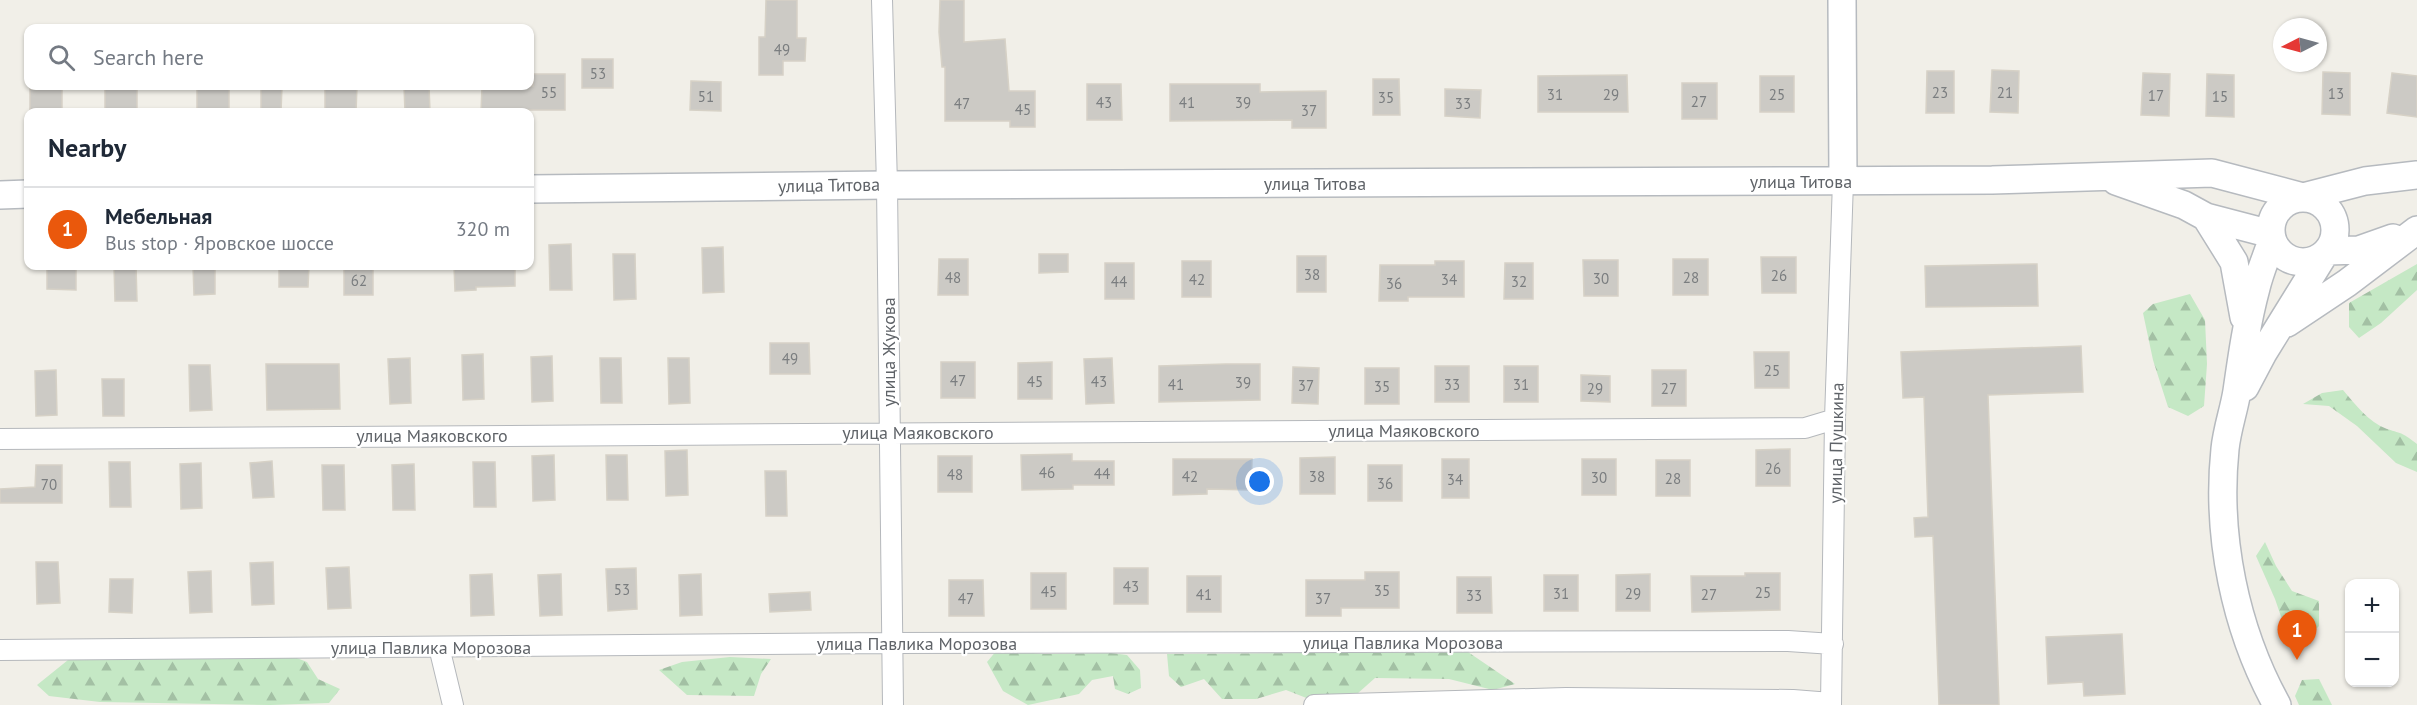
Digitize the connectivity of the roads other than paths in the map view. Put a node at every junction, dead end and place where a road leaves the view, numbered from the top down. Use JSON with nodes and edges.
{"nodes":[{"id":1,"x":882,"y":0,"type":"edge"},
{"id":2,"x":1842,"y":0,"type":"edge"},
{"id":3,"x":2417,"y":175,"type":"edge"},
{"id":4,"x":2101,"y":176,"type":"junction"},
{"id":5,"x":1843,"y":181,"type":"junction"},
{"id":6,"x":887,"y":185,"type":"junction"},
{"id":7,"x":534,"y":189,"type":"edge"},
{"id":8,"x":24,"y":194,"type":"edge"},
{"id":9,"x":0,"y":195,"type":"edge"},
{"id":10,"x":2303,"y":197,"type":"junction"},
{"id":11,"x":2205,"y":217,"type":"junction"},
{"id":12,"x":2417,"y":230,"type":"edge"},
{"id":13,"x":2272,"y":237,"type":"junction"},
{"id":14,"x":2325,"y":254,"type":"junction"},
{"id":15,"x":2281,"y":326,"type":"junction"},
{"id":16,"x":2247,"y":330,"type":"junction"},
{"id":17,"x":2234,"y":407,"type":"junction"},
{"id":18,"x":1835,"y":419,"type":"junction"},
{"id":19,"x":888,"y":432,"type":"junction"},
{"id":20,"x":0,"y":439,"type":"edge"},
{"id":21,"x":891,"y":643,"type":"junction"},
{"id":22,"x":1833,"y":644,"type":"junction"},
{"id":23,"x":439,"y":647,"type":"junction"},
{"id":24,"x":0,"y":650,"type":"edge"},
{"id":25,"x":1831,"y":704,"type":"edge"},
{"id":26,"x":453,"y":705,"type":"edge"},
{"id":27,"x":892,"y":705,"type":"edge"},
{"id":28,"x":1314,"y":705,"type":"edge"},
{"id":29,"x":2277,"y":705,"type":"edge"}],
"edges":[{"from":1,"to":6,"type":"street","name":"улица Жукова"},
{"from":2,"to":5,"type":"main road"},
{"from":3,"to":10,"type":"main road"},
{"from":4,"to":5,"type":"main road","name":"улица Титова"},
{"from":4,"to":10,"type":"main road","name":"улица Титова"},
{"from":4,"to":11,"type":"main road"},
{"from":5,"to":6,"type":"main road","name":"улица Титова"},
{"from":5,"to":18,"type":"street","name":"улица Пушкина"},
{"from":6,"to":7,"type":"main road","name":"улица Титова"},
{"from":6,"to":19,"type":"street","name":"улица Жукова"},
{"from":8,"to":9,"type":"main road"},
{"from":10,"to":13,"type":"main road"},
{"from":10,"to":14,"type":"main road"},
{"from":11,"to":13,"type":"main road"},
{"from":11,"to":16,"type":"main road"},
{"from":12,"to":14,"type":"main road"},
{"from":12,"to":15,"type":"main road"},
{"from":13,"to":14,"type":"main road"},
{"from":13,"to":16,"type":"main road"},
{"from":14,"to":15,"type":"main road"},
{"from":15,"to":17,"type":"main road"},
{"from":16,"to":17,"type":"main road"},
{"from":17,"to":29,"type":"main road"},
{"from":18,"to":19,"type":"street","name":"улица Маяковского"},
{"from":18,"to":22,"type":"street","name":"улица Пушкина"},
{"from":19,"to":20,"type":"street","name":"улица Маяковского"},
{"from":19,"to":21,"type":"street","name":"улица Жукова"},
{"from":21,"to":22,"type":"street","name":"улица Павлика Морозова"},
{"from":21,"to":23,"type":"street","name":"улица Павлика Морозова"},
{"from":21,"to":27,"type":"street","name":"улица Жукова"},
{"from":22,"to":25,"type":"street","name":"улица Пушкина"},
{"from":23,"to":24,"type":"street","name":"улица Павлика Морозова"},
{"from":23,"to":26,"type":"street"},
{"from":25,"to":28,"type":"street"}]}
